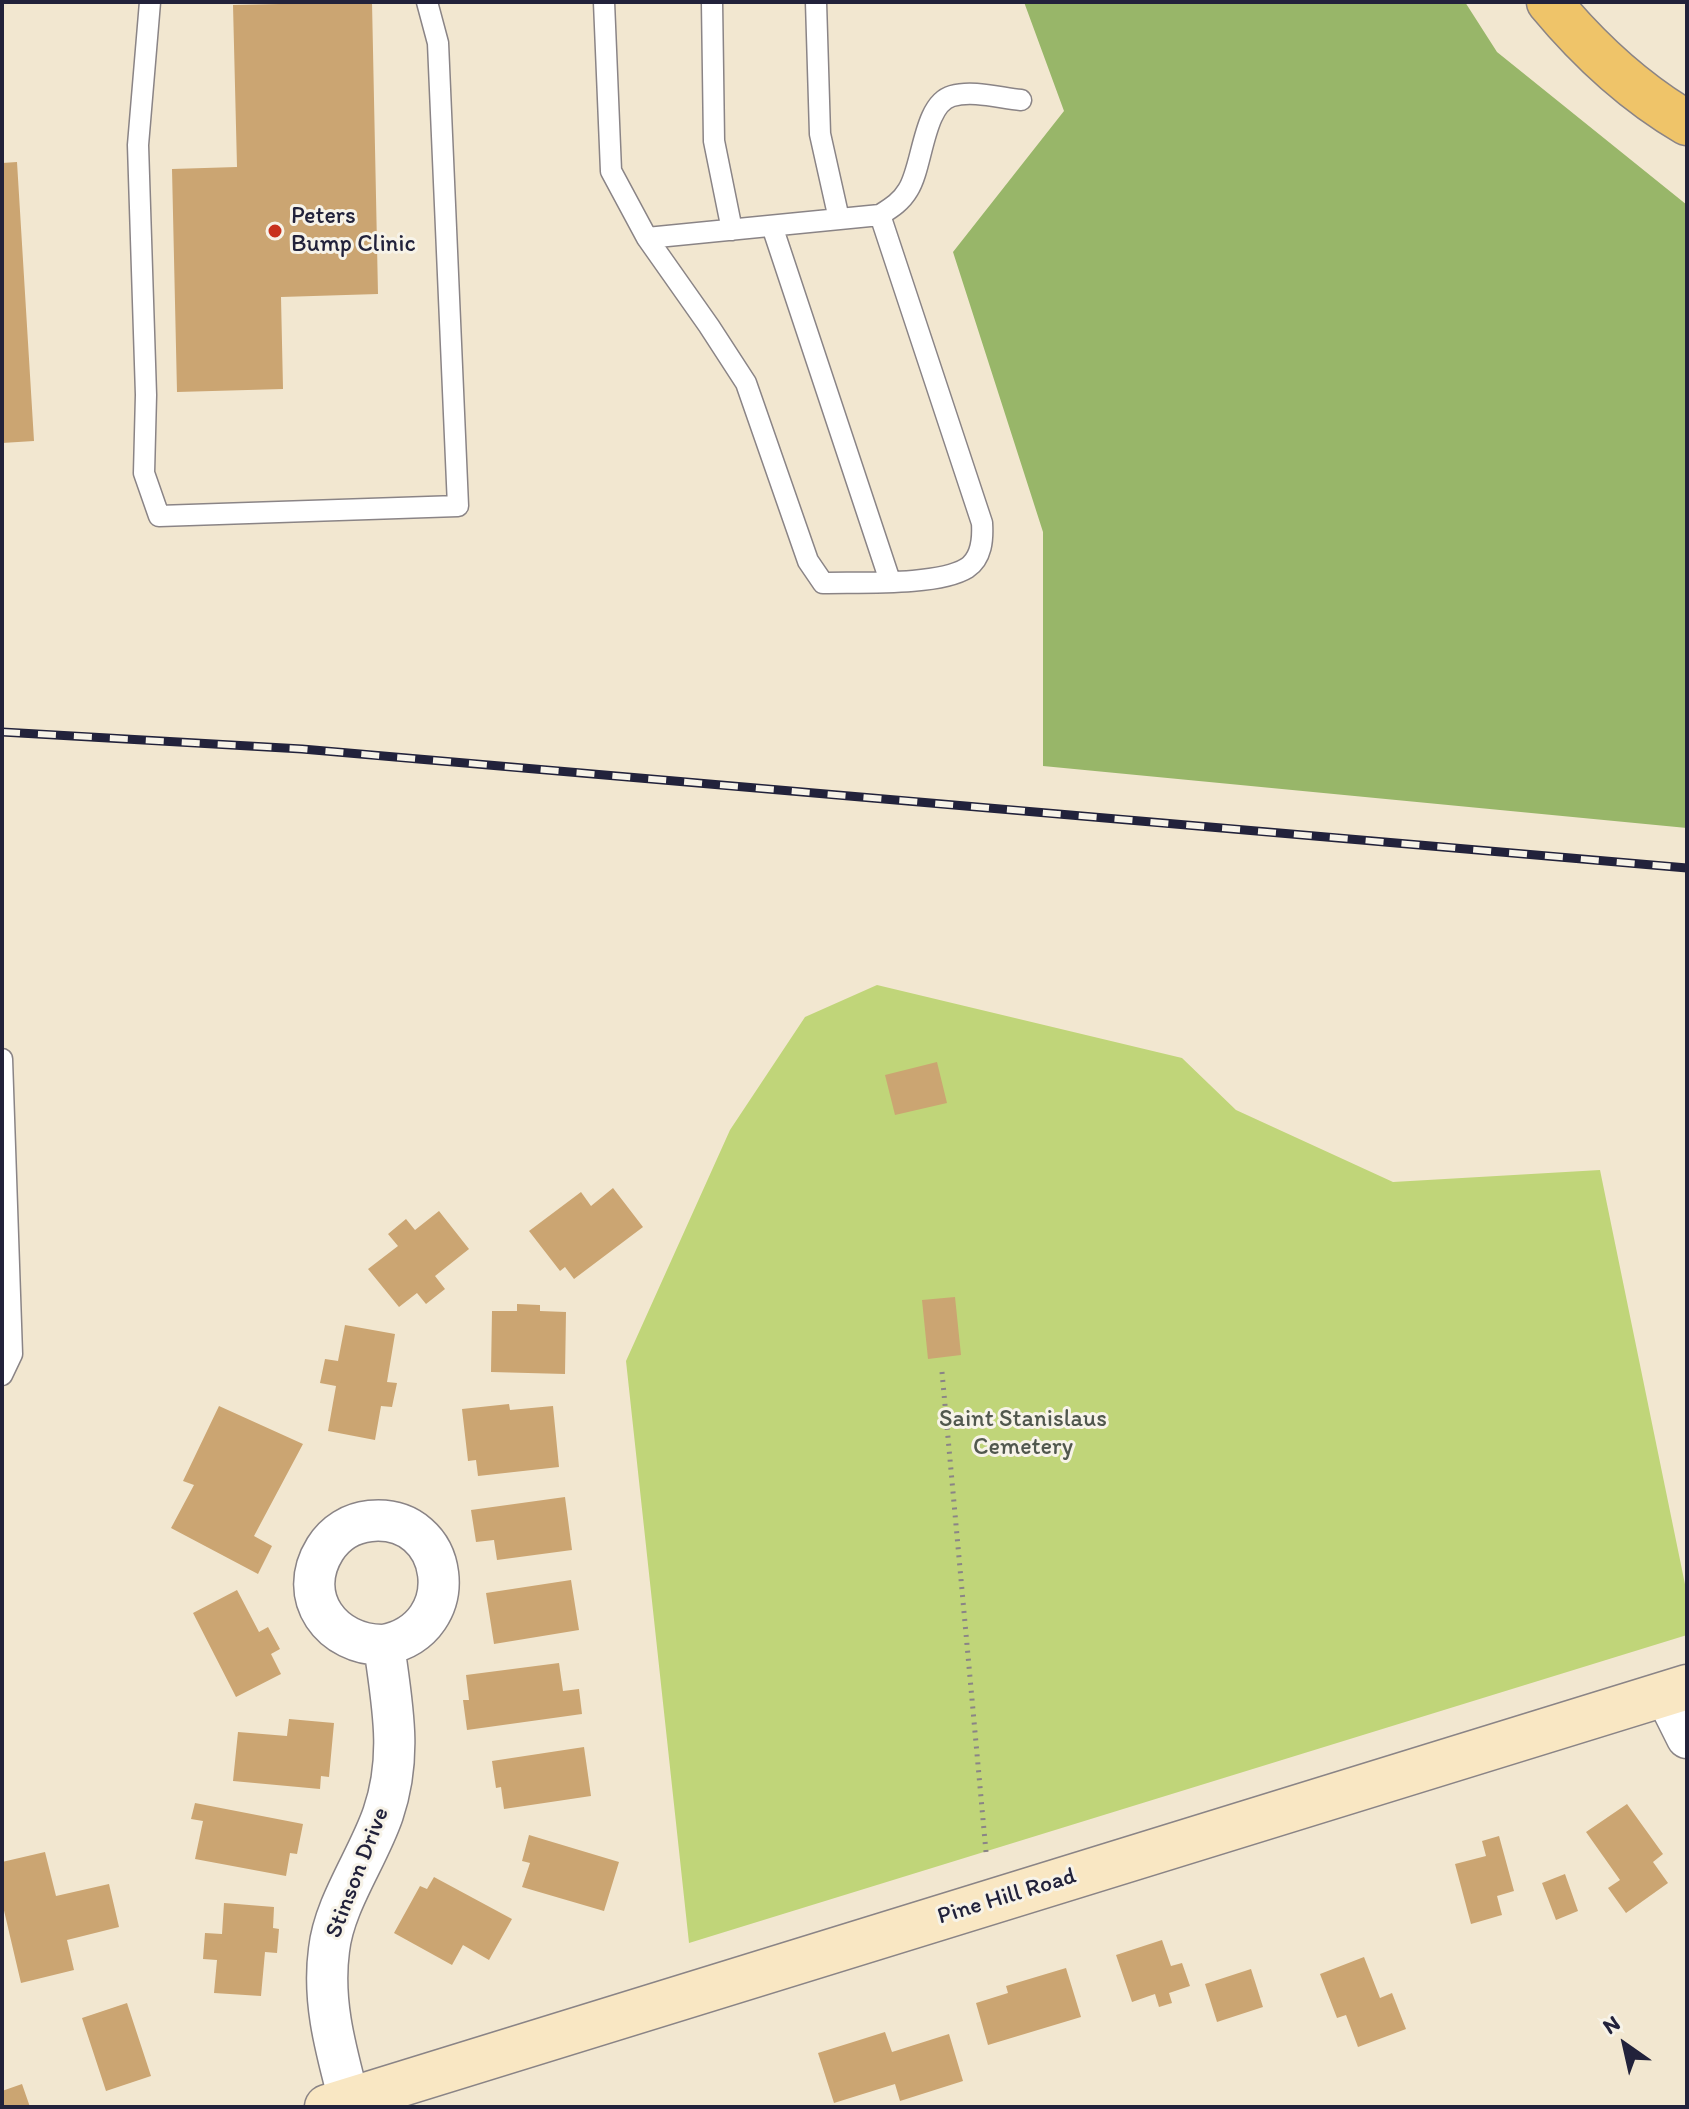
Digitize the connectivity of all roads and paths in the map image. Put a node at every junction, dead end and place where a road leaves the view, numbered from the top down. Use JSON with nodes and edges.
{"nodes":[{"id":1,"x":150,"y":2,"type":"edge"},
{"id":2,"x":427,"y":2,"type":"edge"},
{"id":3,"x":604,"y":2,"type":"edge"},
{"id":4,"x":712,"y":2,"type":"edge"},
{"id":5,"x":816,"y":2,"type":"edge"},
{"id":6,"x":1549,"y":2,"type":"edge"},
{"id":7,"x":1021,"y":100,"type":"dead end"},
{"id":8,"x":1687,"y":123,"type":"edge"},
{"id":9,"x":880,"y":215,"type":"junction"},
{"id":10,"x":839,"y":219,"type":"junction"},
{"id":11,"x":772,"y":226,"type":"junction"},
{"id":12,"x":732,"y":230,"type":"junction"},
{"id":13,"x":647,"y":238,"type":"junction"},
{"id":14,"x":890,"y":581,"type":"junction"},
{"id":15,"x":2,"y":1059,"type":"edge"},
{"id":16,"x":942,"y":1372,"type":"dead end"},
{"id":17,"x":2,"y":1375,"type":"edge"},
{"id":18,"x":384,"y":1645,"type":"dead end"},
{"id":19,"x":1676,"y":1690,"type":"edge"},
{"id":20,"x":1687,"y":1738,"type":"edge"},
{"id":21,"x":986,"y":1852,"type":"dead end"},
{"id":22,"x":338,"y":2104,"type":"edge"}],
"edges":[{"from":1,"to":2,"type":"lane"},
{"from":3,"to":13,"type":"lane"},
{"from":4,"to":12,"type":"lane"},
{"from":5,"to":10,"type":"lane"},
{"from":6,"to":8,"type":"highway"},
{"from":7,"to":9,"type":"lane"},
{"from":9,"to":10,"type":"lane"},
{"from":9,"to":14,"type":"lane"},
{"from":10,"to":11,"type":"lane"},
{"from":11,"to":12,"type":"lane"},
{"from":11,"to":14,"type":"lane"},
{"from":12,"to":13,"type":"lane"},
{"from":13,"to":14,"type":"lane"},
{"from":15,"to":17,"type":"lane"},
{"from":16,"to":21,"type":"path"},
{"from":18,"to":22,"type":"street","name":"Stinson Drive"},
{"from":19,"to":20,"type":"street"},
{"from":19,"to":22,"type":"street","name":"Pine Hill Road"}]}
